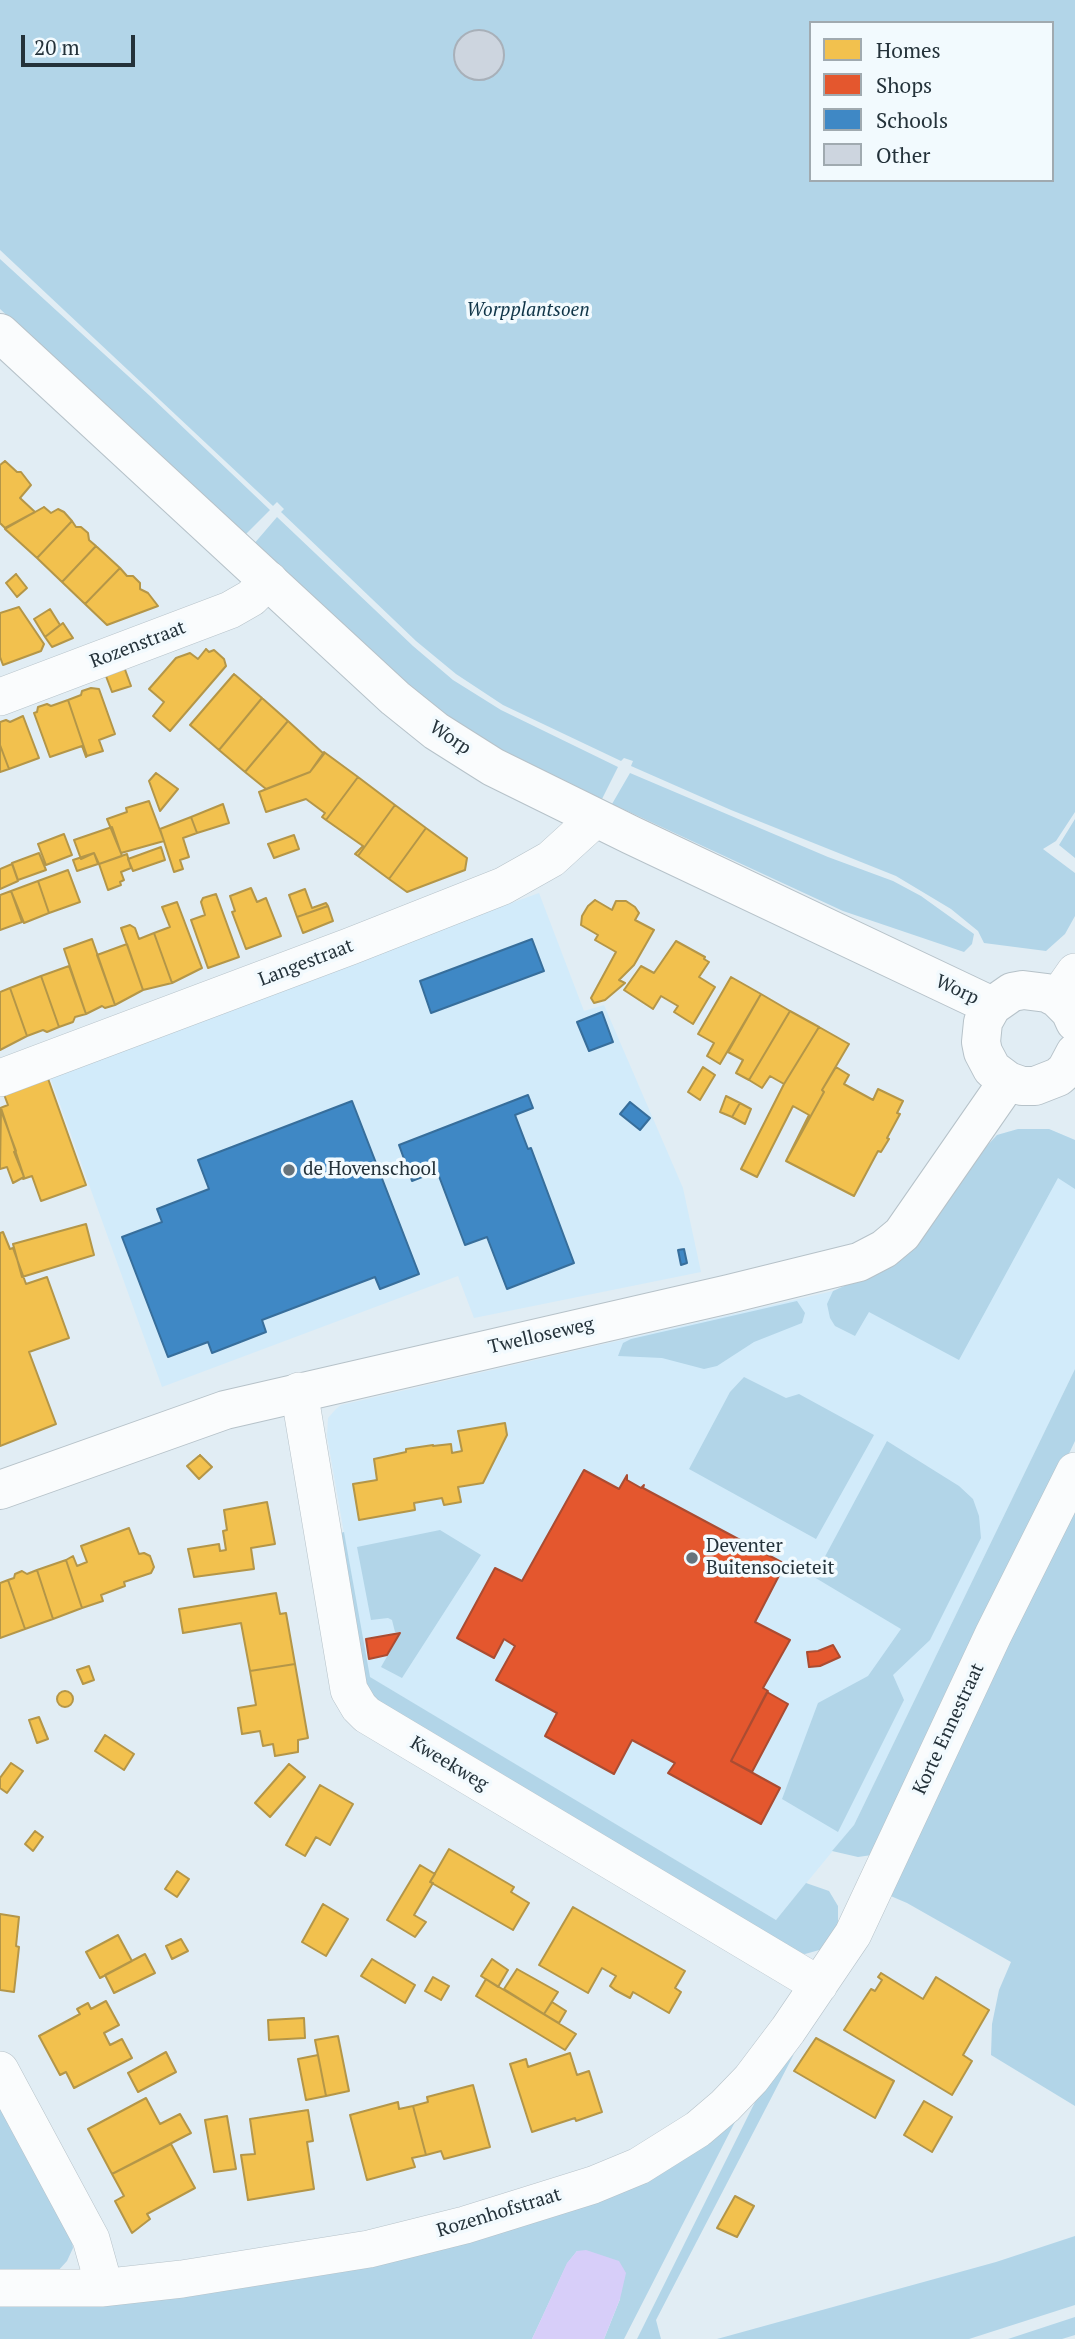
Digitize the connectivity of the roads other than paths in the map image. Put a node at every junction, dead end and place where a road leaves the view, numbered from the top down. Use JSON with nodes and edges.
{"nodes":[{"id":1,"x":0,"y":333,"type":"edge"},
{"id":2,"x":269,"y":580,"type":"junction"},
{"id":3,"x":0,"y":697,"type":"edge"},
{"id":4,"x":596,"y":818,"type":"junction"},
{"id":5,"x":1069,"y":997,"type":"edge"},
{"id":6,"x":992,"y":1006,"type":"junction"},
{"id":7,"x":1074,"y":1059,"type":"edge"},
{"id":8,"x":0,"y":1078,"type":"edge"},
{"id":9,"x":1008,"y":1082,"type":"junction"},
{"id":10,"x":299,"y":1391,"type":"junction"},
{"id":11,"x":1075,"y":1471,"type":"edge"},
{"id":12,"x":0,"y":1490,"type":"edge"},
{"id":13,"x":819,"y":1985,"type":"junction"},
{"id":14,"x":0,"y":2070,"type":"edge"},
{"id":15,"x":0,"y":2288,"type":"edge"},
{"id":16,"x":101,"y":2288,"type":"junction"}],
"edges":[{"from":1,"to":2,"type":"street","name":"Worp"},
{"from":2,"to":3,"type":"street","name":"Rozenstraat"},
{"from":2,"to":4,"type":"street","name":"Worp"},
{"from":4,"to":6,"type":"street","name":"Worp"},
{"from":4,"to":8,"type":"street","name":"Langestraat"},
{"from":5,"to":6,"type":"street"},
{"from":6,"to":9,"type":"street"},
{"from":7,"to":9,"type":"street"},
{"from":9,"to":10,"type":"street","name":"Twelloseweg"},
{"from":10,"to":12,"type":"street","name":"Twelloseweg"},
{"from":10,"to":13,"type":"street","name":"Kweekweg"},
{"from":11,"to":13,"type":"street","name":"Korte Ennestraat"},
{"from":13,"to":16,"type":"street","name":"Rozenhofstraat"},
{"from":14,"to":16,"type":"street"},
{"from":15,"to":16,"type":"street","name":"Rozenhofstraat"}]}
